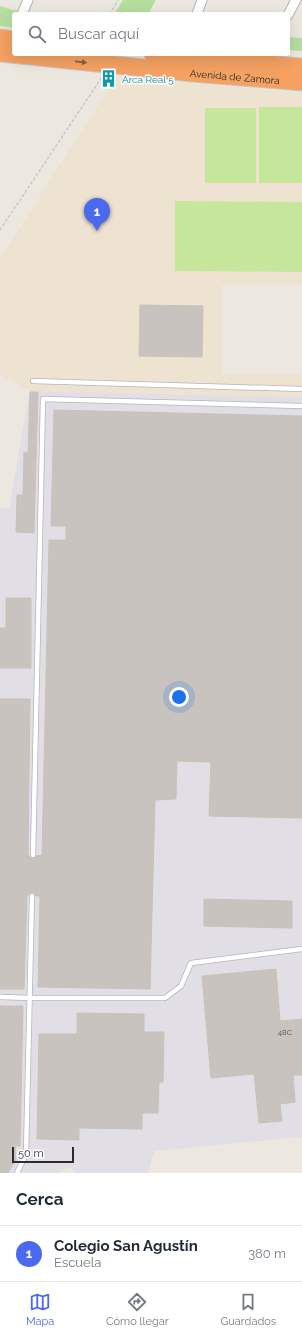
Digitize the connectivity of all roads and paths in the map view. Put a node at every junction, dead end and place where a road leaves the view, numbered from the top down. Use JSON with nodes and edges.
{"nodes":[{"id":1,"x":28,"y":0,"type":"edge"},
{"id":2,"x":118,"y":0,"type":"edge"},
{"id":3,"x":141,"y":0,"type":"edge"},
{"id":4,"x":202,"y":0,"type":"edge"},
{"id":5,"x":296,"y":0,"type":"edge"},
{"id":6,"x":23,"y":12,"type":"edge"},
{"id":7,"x":111,"y":12,"type":"edge"},
{"id":8,"x":135,"y":12,"type":"edge"},
{"id":9,"x":198,"y":12,"type":"edge"},
{"id":10,"x":290,"y":12,"type":"edge"},
{"id":11,"x":0,"y":15,"type":"edge"},
{"id":12,"x":12,"y":18,"type":"edge"},
{"id":13,"x":0,"y":38,"type":"edge"},
{"id":14,"x":12,"y":40,"type":"edge"},
{"id":15,"x":0,"y":53,"type":"edge"},
{"id":16,"x":12,"y":54,"type":"edge"},
{"id":17,"x":30,"y":56,"type":"edge"},
{"id":18,"x":176,"y":56,"type":"edge"},
{"id":19,"x":223,"y":60,"type":"junction"},
{"id":20,"x":302,"y":60,"type":"edge"},
{"id":21,"x":302,"y":67,"type":"edge"},
{"id":22,"x":103,"y":76,"type":"dead end"},
{"id":23,"x":302,"y":82,"type":"edge"},
{"id":24,"x":0,"y":230,"type":"edge"},
{"id":25,"x":33,"y":381,"type":"dead end"},
{"id":26,"x":302,"y":389,"type":"edge"},
{"id":27,"x":302,"y":406,"type":"edge"},
{"id":28,"x":33,"y":855,"type":"dead end"},
{"id":29,"x":32,"y":896,"type":"dead end"},
{"id":30,"x":302,"y":949,"type":"edge"},
{"id":31,"x":0,"y":997,"type":"edge"},
{"id":32,"x":30,"y":998,"type":"junction"},
{"id":33,"x":17,"y":1173,"type":"edge"}],
"edges":[{"from":1,"to":6,"type":"street"},
{"from":2,"to":7,"type":"path"},
{"from":3,"to":8,"type":"path"},
{"from":4,"to":9,"type":"street"},
{"from":5,"to":10,"type":"street"},
{"from":11,"to":12,"type":"path"},
{"from":13,"to":14,"type":"highway"},
{"from":15,"to":16,"type":"highway","name":"Avenida de Zamora","one_way":true},
{"from":17,"to":23,"type":"highway","name":"Avenida de Zamora","one_way":true},
{"from":18,"to":19,"type":"highway","name":"Avenida de Zamora"},
{"from":19,"to":20,"type":"street"},
{"from":19,"to":21,"type":"highway","name":"Avenida de Zamora"},
{"from":22,"to":24,"type":"path"},
{"from":25,"to":26,"type":"lane"},
{"from":27,"to":28,"type":"lane"},
{"from":29,"to":32,"type":"lane"},
{"from":30,"to":32,"type":"lane"},
{"from":31,"to":32,"type":"lane"},
{"from":32,"to":33,"type":"lane"}]}
